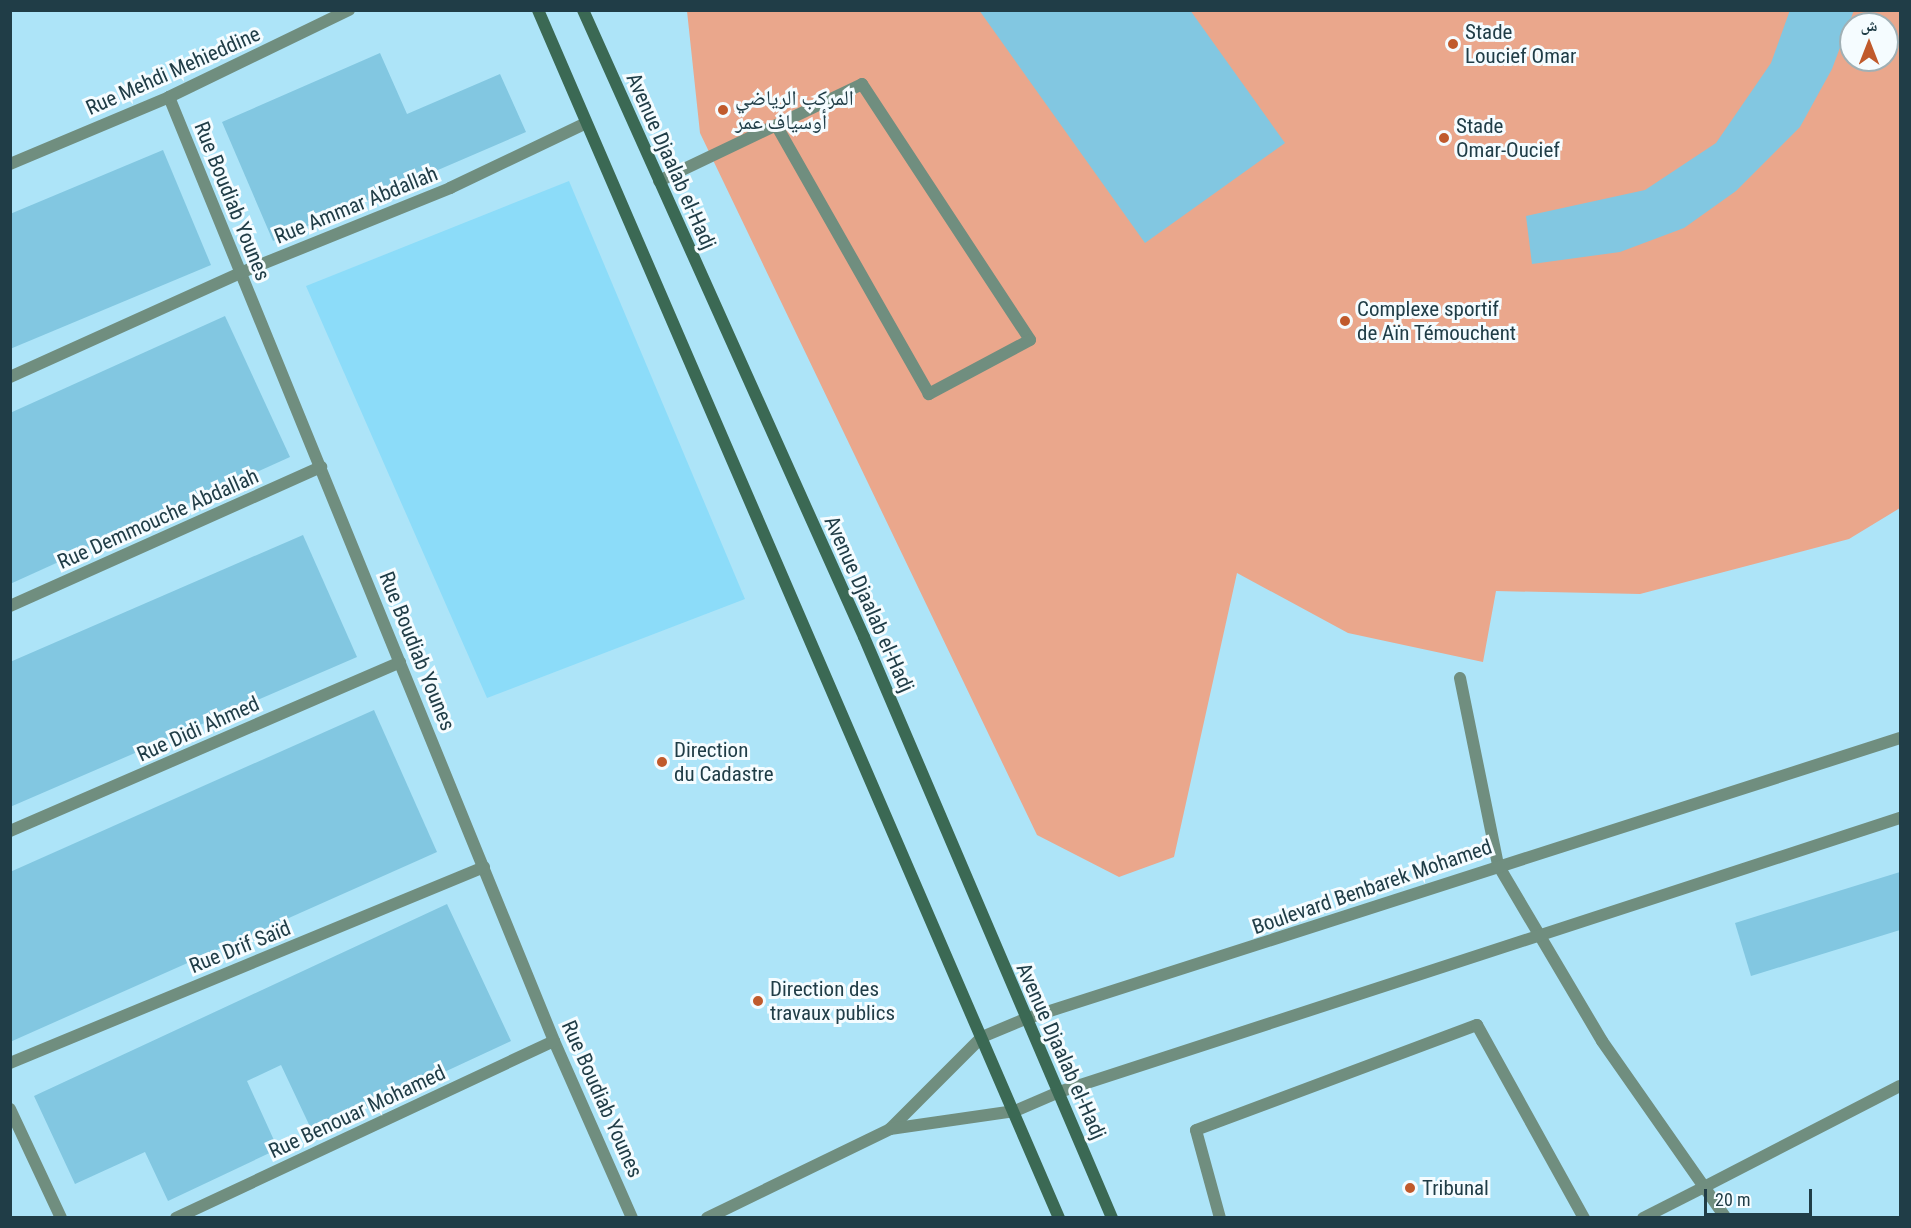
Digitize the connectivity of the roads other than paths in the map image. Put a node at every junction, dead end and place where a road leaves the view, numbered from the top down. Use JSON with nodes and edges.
{"nodes":[{"id":1,"x":349,"y":10,"type":"edge"},
{"id":2,"x":538,"y":10,"type":"edge"},
{"id":3,"x":583,"y":10,"type":"edge"},
{"id":4,"x":169,"y":97,"type":"junction"},
{"id":5,"x":584,"y":124,"type":"junction"},
{"id":6,"x":778,"y":128,"type":"junction"},
{"id":7,"x":10,"y":164,"type":"edge"},
{"id":8,"x":659,"y":181,"type":"junction"},
{"id":9,"x":240,"y":273,"type":"junction"},
{"id":10,"x":10,"y":376,"type":"edge"},
{"id":11,"x":321,"y":467,"type":"junction"},
{"id":12,"x":10,"y":606,"type":"edge"},
{"id":13,"x":400,"y":662,"type":"junction"},
{"id":14,"x":1460,"y":678,"type":"dead end"},
{"id":15,"x":1900,"y":738,"type":"edge"},
{"id":16,"x":1900,"y":818,"type":"edge"},
{"id":17,"x":10,"y":831,"type":"edge"},
{"id":18,"x":1498,"y":865,"type":"junction"},
{"id":19,"x":484,"y":867,"type":"junction"},
{"id":20,"x":1537,"y":935,"type":"junction"},
{"id":21,"x":1025,"y":1019,"type":"junction"},
{"id":22,"x":982,"y":1037,"type":"junction"},
{"id":23,"x":554,"y":1041,"type":"junction"},
{"id":24,"x":10,"y":1063,"type":"edge"},
{"id":25,"x":1900,"y":1086,"type":"edge"},
{"id":26,"x":1059,"y":1092,"type":"junction"},
{"id":27,"x":10,"y":1109,"type":"edge"},
{"id":28,"x":1015,"y":1111,"type":"junction"},
{"id":29,"x":890,"y":1129,"type":"junction"},
{"id":30,"x":1704,"y":1187,"type":"junction"},
{"id":31,"x":61,"y":1218,"type":"edge"},
{"id":32,"x":176,"y":1218,"type":"edge"},
{"id":33,"x":632,"y":1218,"type":"edge"},
{"id":34,"x":707,"y":1218,"type":"edge"},
{"id":35,"x":1059,"y":1218,"type":"edge"},
{"id":36,"x":1112,"y":1218,"type":"edge"},
{"id":37,"x":1220,"y":1218,"type":"edge"},
{"id":38,"x":1584,"y":1218,"type":"edge"},
{"id":39,"x":1643,"y":1218,"type":"edge"},
{"id":40,"x":1726,"y":1218,"type":"edge"}],
"edges":[{"from":1,"to":4,"type":"street","name":"Rue Mehdi Mehieddine"},
{"from":2,"to":5,"type":"main road"},
{"from":3,"to":8,"type":"main road","name":"Avenue Djaalab el-Hadj"},
{"from":4,"to":7,"type":"street","name":"Rue Mehdi Mehieddine"},
{"from":4,"to":9,"type":"street","name":"Rue Boudiab Younes"},
{"from":5,"to":9,"type":"street","name":"Rue Ammar Abdallah"},
{"from":5,"to":22,"type":"main road"},
{"from":6,"to":6,"type":"street"},
{"from":6,"to":8,"type":"street"},
{"from":8,"to":21,"type":"main road","name":"Avenue Djaalab el-Hadj"},
{"from":9,"to":10,"type":"street","name":"Rue Ammar Abdallah"},
{"from":9,"to":11,"type":"street","name":"Rue Boudiab Younes"},
{"from":11,"to":12,"type":"street","name":"Rue Demmouche Abdallah"},
{"from":11,"to":13,"type":"street","name":"Rue Boudiab Younes"},
{"from":13,"to":17,"type":"street","name":"Rue Didi Ahmed"},
{"from":13,"to":19,"type":"street","name":"Rue Boudiab Younes"},
{"from":14,"to":18,"type":"street"},
{"from":15,"to":18,"type":"street","name":"Boulevard Benbarek Mohamed"},
{"from":16,"to":20,"type":"street","name":"Boulevard Benbarek Mohamed"},
{"from":18,"to":20,"type":"street"},
{"from":18,"to":21,"type":"street","name":"Boulevard Benbarek Mohamed"},
{"from":19,"to":23,"type":"street","name":"Rue Boudiab Younes"},
{"from":19,"to":24,"type":"street","name":"Rue Drif Saïd"},
{"from":20,"to":26,"type":"street","name":"Boulevard Benbarek Mohamed"},
{"from":20,"to":30,"type":"street"},
{"from":21,"to":22,"type":"street","name":"Boulevard Benbarek Mohamed"},
{"from":21,"to":26,"type":"main road","name":"Avenue Djaalab el-Hadj"},
{"from":22,"to":28,"type":"main road"},
{"from":22,"to":29,"type":"street","name":"Boulevard Benbarek Mohamed"},
{"from":23,"to":32,"type":"street","name":"Rue Benouar Mohamed"},
{"from":23,"to":33,"type":"street","name":"Rue Boudiab Younes"},
{"from":25,"to":30,"type":"street"},
{"from":26,"to":28,"type":"street","name":"Boulevard Benbarek Mohamed"},
{"from":26,"to":36,"type":"main road","name":"Avenue Djaalab el-Hadj"},
{"from":27,"to":31,"type":"street"},
{"from":28,"to":29,"type":"street","name":"Boulevard Benbarek Mohamed"},
{"from":28,"to":35,"type":"main road"},
{"from":29,"to":34,"type":"street","name":"Boulevard Benbarek Mohamed"},
{"from":30,"to":39,"type":"street"},
{"from":30,"to":40,"type":"street"},
{"from":37,"to":38,"type":"street"}]}
